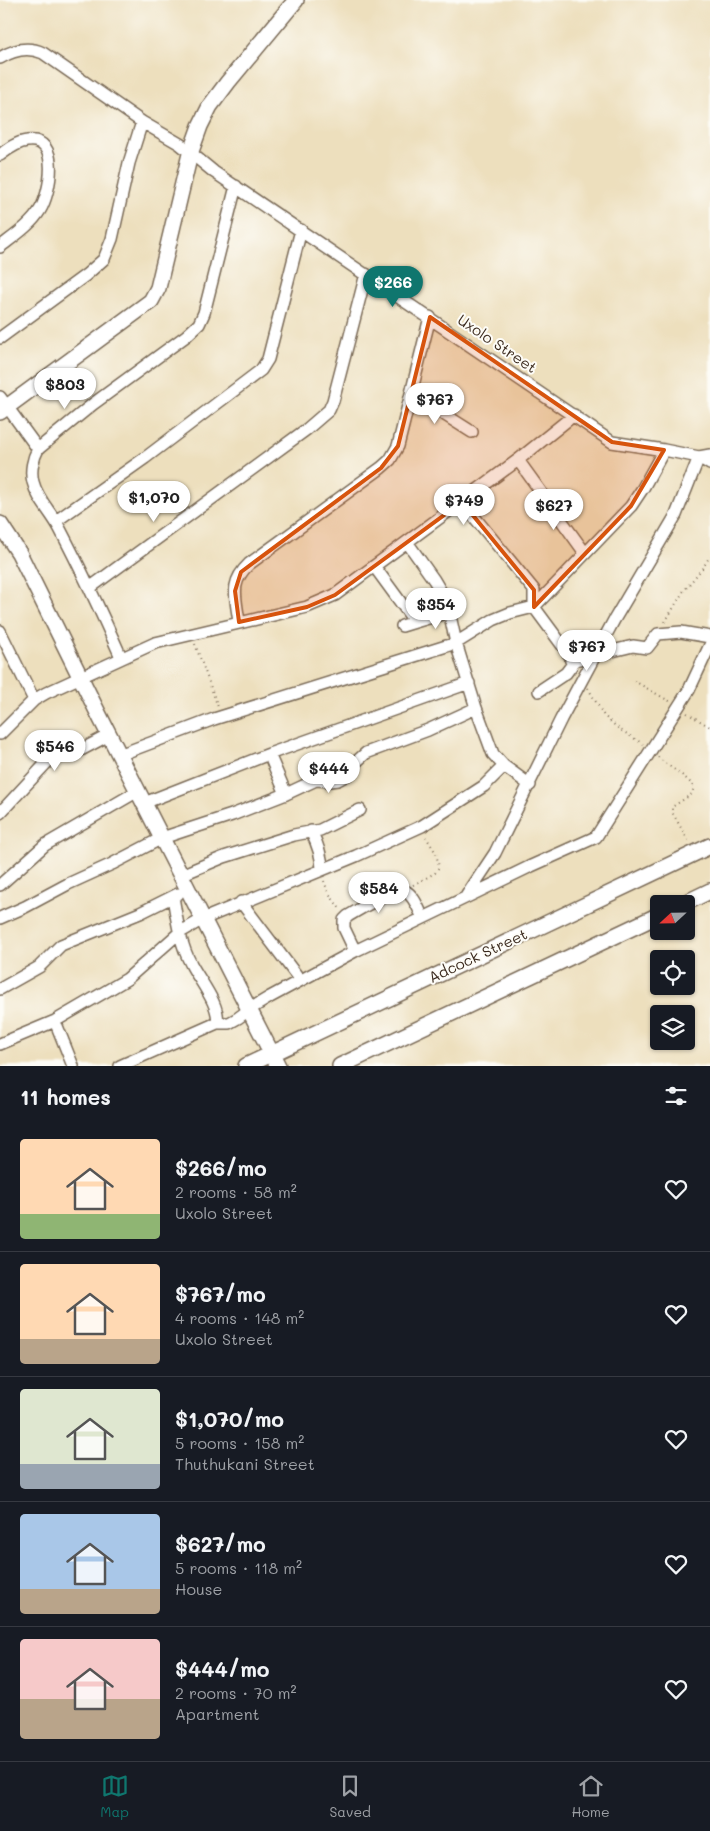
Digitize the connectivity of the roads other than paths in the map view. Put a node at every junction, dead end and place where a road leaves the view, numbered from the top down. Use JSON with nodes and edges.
{"nodes":[{"id":1,"x":296,"y":0,"type":"edge"},
{"id":2,"x":0,"y":58,"type":"edge"},
{"id":3,"x":142,"y":122,"type":"junction"},
{"id":4,"x":190,"y":154,"type":"junction"},
{"id":5,"x":0,"y":155,"type":"edge"},
{"id":6,"x":236,"y":186,"type":"junction"},
{"id":7,"x":301,"y":230,"type":"junction"},
{"id":8,"x":0,"y":247,"type":"edge"},
{"id":9,"x":366,"y":274,"type":"junction"},
{"id":10,"x":430,"y":317,"type":"junction"},
{"id":11,"x":0,"y":338,"type":"edge"},
{"id":12,"x":412,"y":394,"type":"junction"},
{"id":13,"x":2,"y":405,"type":"edge"},
{"id":14,"x":574,"y":415,"type":"junction"},
{"id":15,"x":472,"y":432,"type":"dead end"},
{"id":16,"x":38,"y":449,"type":"junction"},
{"id":17,"x":664,"y":450,"type":"junction"},
{"id":18,"x":704,"y":456,"type":"edge"},
{"id":19,"x":518,"y":460,"type":"junction"},
{"id":20,"x":710,"y":464,"type":"edge"},
{"id":21,"x":462,"y":502,"type":"junction"},
{"id":22,"x":56,"y":521,"type":"junction"},
{"id":23,"x":0,"y":524,"type":"edge"},
{"id":24,"x":407,"y":542,"type":"junction"},
{"id":25,"x":585,"y":553,"type":"junction"},
{"id":26,"x":374,"y":566,"type":"junction"},
{"id":27,"x":90,"y":587,"type":"junction"},
{"id":28,"x":534,"y":607,"type":"junction"},
{"id":29,"x":449,"y":612,"type":"junction"},
{"id":30,"x":239,"y":622,"type":"junction"},
{"id":31,"x":415,"y":622,"type":"junction"},
{"id":32,"x":402,"y":626,"type":"dead end"},
{"id":33,"x":0,"y":631,"type":"edge"},
{"id":34,"x":710,"y":637,"type":"edge"},
{"id":35,"x":456,"y":643,"type":"junction"},
{"id":36,"x":710,"y":645,"type":"edge"},
{"id":37,"x":597,"y":655,"type":"junction"},
{"id":38,"x":121,"y":657,"type":"junction"},
{"id":39,"x":571,"y":661,"type":"junction"},
{"id":40,"x":80,"y":677,"type":"junction"},
{"id":41,"x":469,"y":683,"type":"junction"},
{"id":42,"x":539,"y":691,"type":"dead end"},
{"id":43,"x":34,"y":700,"type":"junction"},
{"id":44,"x":476,"y":708,"type":"junction"},
{"id":45,"x":0,"y":734,"type":"edge"},
{"id":46,"x":109,"y":734,"type":"junction"},
{"id":47,"x":269,"y":754,"type":"junction"},
{"id":48,"x":120,"y":755,"type":"junction"},
{"id":49,"x":504,"y":766,"type":"junction"},
{"id":50,"x":530,"y":784,"type":"junction"},
{"id":51,"x":286,"y":794,"type":"junction"},
{"id":52,"x":141,"y":797,"type":"junction"},
{"id":53,"x":360,"y":810,"type":"dead end"},
{"id":54,"x":0,"y":813,"type":"edge"},
{"id":55,"x":311,"y":831,"type":"junction"},
{"id":56,"x":162,"y":838,"type":"junction"},
{"id":57,"x":710,"y":846,"type":"edge"},
{"id":58,"x":322,"y":869,"type":"junction"},
{"id":59,"x":184,"y":882,"type":"junction"},
{"id":60,"x":0,"y":885,"type":"edge"},
{"id":61,"x":710,"y":891,"type":"edge"},
{"id":62,"x":173,"y":897,"type":"junction"},
{"id":63,"x":466,"y":897,"type":"junction"},
{"id":64,"x":695,"y":898,"type":"edge"},
{"id":65,"x":241,"y":902,"type":"junction"},
{"id":66,"x":0,"y":918,"type":"edge"},
{"id":67,"x":423,"y":918,"type":"junction"},
{"id":68,"x":203,"y":919,"type":"junction"},
{"id":69,"x":650,"y":919,"type":"edge"},
{"id":70,"x":179,"y":933,"type":"junction"},
{"id":71,"x":355,"y":951,"type":"junction"},
{"id":72,"x":300,"y":980,"type":"junction"},
{"id":73,"x":0,"y":989,"type":"edge"},
{"id":74,"x":250,"y":1009,"type":"junction"},
{"id":75,"x":55,"y":1020,"type":"junction"},
{"id":76,"x":217,"y":1023,"type":"junction"},
{"id":77,"x":0,"y":1044,"type":"edge"},
{"id":78,"x":275,"y":1060,"type":"edge"},
{"id":79,"x":73,"y":1066,"type":"edge"},
{"id":80,"x":120,"y":1066,"type":"edge"},
{"id":81,"x":246,"y":1066,"type":"edge"},
{"id":82,"x":340,"y":1066,"type":"edge"}],
"edges":[{"from":1,"to":4,"type":"street"},
{"from":2,"to":3,"type":"street","name":"Uxolo Street"},
{"from":3,"to":4,"type":"street","name":"Uxolo Street"},
{"from":3,"to":11,"type":"street"},
{"from":4,"to":6,"type":"street","name":"Uxolo Street"},
{"from":4,"to":13,"type":"street"},
{"from":5,"to":8,"type":"street"},
{"from":6,"to":7,"type":"street","name":"Uxolo Street"},
{"from":6,"to":16,"type":"street"},
{"from":7,"to":9,"type":"street","name":"Uxolo Street"},
{"from":7,"to":22,"type":"street"},
{"from":9,"to":10,"type":"street","name":"Uxolo Street"},
{"from":9,"to":27,"type":"street"},
{"from":10,"to":12,"type":"street"},
{"from":10,"to":14,"type":"street","name":"Uxolo Street"},
{"from":12,"to":15,"type":"street"},
{"from":12,"to":30,"type":"street"},
{"from":13,"to":16,"type":"street"},
{"from":14,"to":17,"type":"street","name":"Uxolo Street"},
{"from":14,"to":19,"type":"street"},
{"from":16,"to":22,"type":"street"},
{"from":17,"to":18,"type":"street"},
{"from":17,"to":25,"type":"street"},
{"from":18,"to":20,"type":"street"},
{"from":18,"to":37,"type":"street"},
{"from":19,"to":21,"type":"street"},
{"from":19,"to":25,"type":"street"},
{"from":21,"to":24,"type":"street"},
{"from":21,"to":28,"type":"street"},
{"from":22,"to":27,"type":"street"},
{"from":23,"to":40,"type":"street"},
{"from":24,"to":26,"type":"street"},
{"from":24,"to":29,"type":"street"},
{"from":25,"to":28,"type":"street"},
{"from":26,"to":30,"type":"street"},
{"from":26,"to":31,"type":"street"},
{"from":27,"to":38,"type":"street"},
{"from":28,"to":35,"type":"street"},
{"from":28,"to":39,"type":"street"},
{"from":29,"to":31,"type":"street"},
{"from":29,"to":35,"type":"street"},
{"from":30,"to":38,"type":"street"},
{"from":31,"to":32,"type":"street"},
{"from":33,"to":43,"type":"street"},
{"from":34,"to":37,"type":"street"},
{"from":35,"to":41,"type":"street"},
{"from":35,"to":48,"type":"street"},
{"from":36,"to":63,"type":"street"},
{"from":37,"to":39,"type":"street"},
{"from":37,"to":50,"type":"street"},
{"from":38,"to":40,"type":"street"},
{"from":39,"to":42,"type":"street"},
{"from":40,"to":43,"type":"street"},
{"from":40,"to":46,"type":"street"},
{"from":41,"to":44,"type":"street"},
{"from":41,"to":47,"type":"street"},
{"from":43,"to":45,"type":"street"},
{"from":44,"to":49,"type":"street"},
{"from":44,"to":51,"type":"street"},
{"from":46,"to":48,"type":"street"},
{"from":46,"to":54,"type":"street"},
{"from":47,"to":51,"type":"street"},
{"from":47,"to":52,"type":"street"},
{"from":48,"to":52,"type":"street"},
{"from":49,"to":50,"type":"street"},
{"from":49,"to":58,"type":"street"},
{"from":50,"to":63,"type":"street"},
{"from":51,"to":56,"type":"street"},
{"from":52,"to":56,"type":"street"},
{"from":52,"to":60,"type":"street"},
{"from":53,"to":55,"type":"street"},
{"from":55,"to":58,"type":"street"},
{"from":55,"to":59,"type":"street"},
{"from":56,"to":59,"type":"street"},
{"from":56,"to":66,"type":"street"},
{"from":57,"to":78,"type":"street","name":"Adcock Street"},
{"from":58,"to":65,"type":"street"},
{"from":59,"to":62,"type":"street"},
{"from":59,"to":68,"type":"street"},
{"from":61,"to":64,"type":"street"},
{"from":62,"to":70,"type":"street"},
{"from":62,"to":73,"type":"street"},
{"from":63,"to":67,"type":"street"},
{"from":65,"to":68,"type":"street"},
{"from":65,"to":72,"type":"street"},
{"from":67,"to":71,"type":"street"},
{"from":67,"to":71,"type":"street"},
{"from":68,"to":70,"type":"street"},
{"from":68,"to":74,"type":"street"},
{"from":69,"to":82,"type":"street"},
{"from":70,"to":75,"type":"street"},
{"from":70,"to":76,"type":"street"},
{"from":71,"to":72,"type":"street"},
{"from":72,"to":74,"type":"street"},
{"from":74,"to":76,"type":"street"},
{"from":74,"to":78,"type":"street"},
{"from":75,"to":77,"type":"street"},
{"from":75,"to":79,"type":"street"},
{"from":76,"to":80,"type":"street"},
{"from":78,"to":81,"type":"street","name":"Adcock Street"}]}
